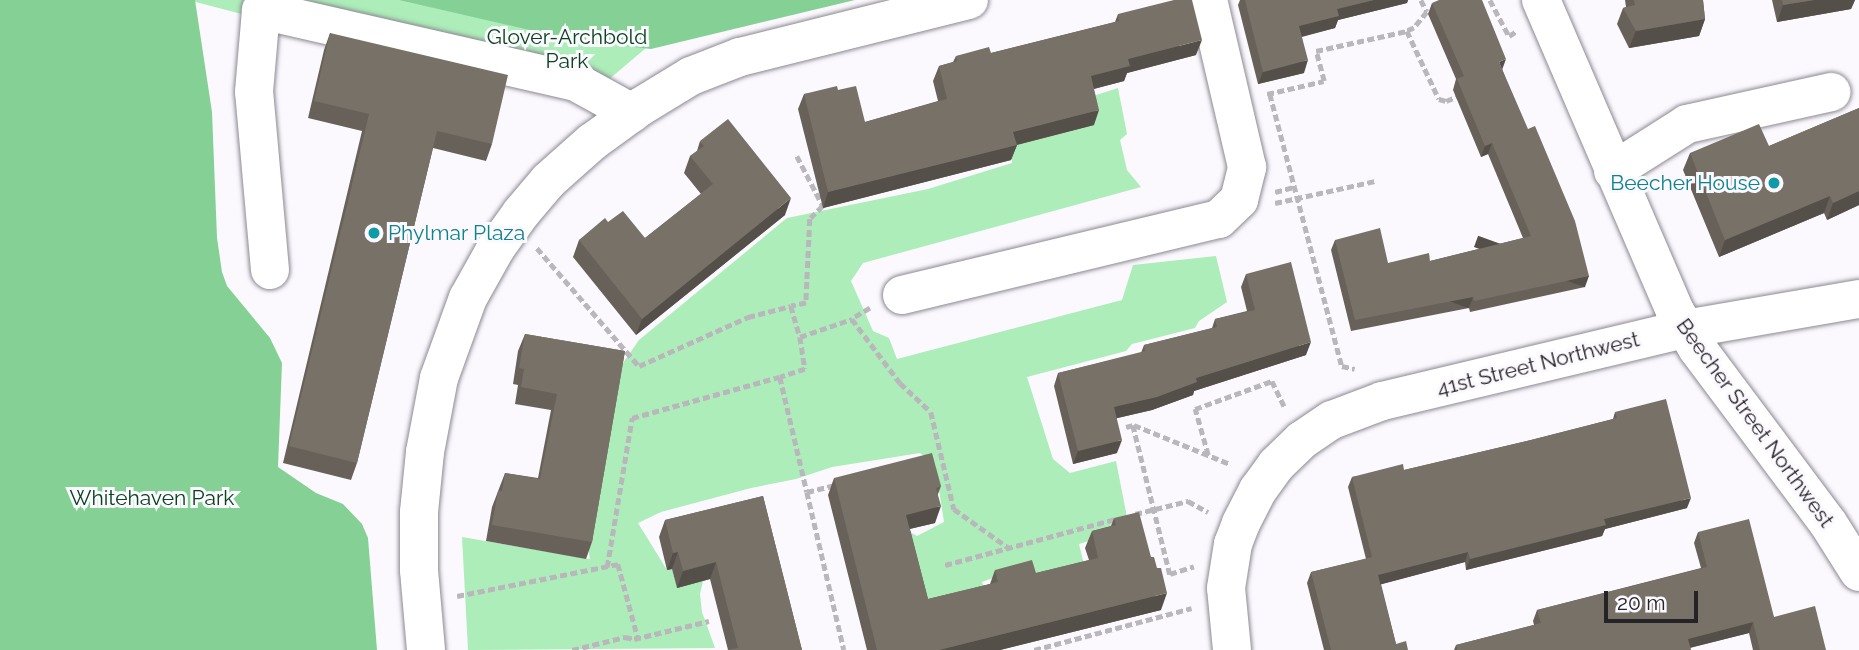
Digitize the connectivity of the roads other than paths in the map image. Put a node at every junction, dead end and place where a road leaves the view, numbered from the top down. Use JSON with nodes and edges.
{"nodes":[{"id":1,"x":969,"y":0,"type":"edge"},
{"id":2,"x":1208,"y":0,"type":"edge"},
{"id":3,"x":1531,"y":15,"type":"edge"},
{"id":4,"x":1830,"y":92,"type":"dead end"},
{"id":5,"x":632,"y":113,"type":"junction"},
{"id":6,"x":1614,"y":171,"type":"junction"},
{"id":7,"x":270,"y":270,"type":"dead end"},
{"id":8,"x":902,"y":295,"type":"road end"},
{"id":9,"x":1859,"y":299,"type":"edge"},
{"id":10,"x":1685,"y":329,"type":"junction"},
{"id":11,"x":1859,"y":572,"type":"edge"},
{"id":12,"x":426,"y":650,"type":"edge"},
{"id":13,"x":1231,"y":650,"type":"edge"}],
"edges":[{"from":1,"to":5,"type":"street"},
{"from":2,"to":8,"type":"street"},
{"from":3,"to":6,"type":"street","name":"Beecher Street Northwest"},
{"from":4,"to":6,"type":"street"},
{"from":5,"to":7,"type":"street"},
{"from":5,"to":12,"type":"street"},
{"from":6,"to":10,"type":"street","name":"Beecher Street Northwest"},
{"from":9,"to":10,"type":"street","name":"41st Street Northwest"},
{"from":10,"to":11,"type":"street","name":"Beecher Street Northwest"},
{"from":10,"to":13,"type":"street","name":"41st Street Northwest"}]}
